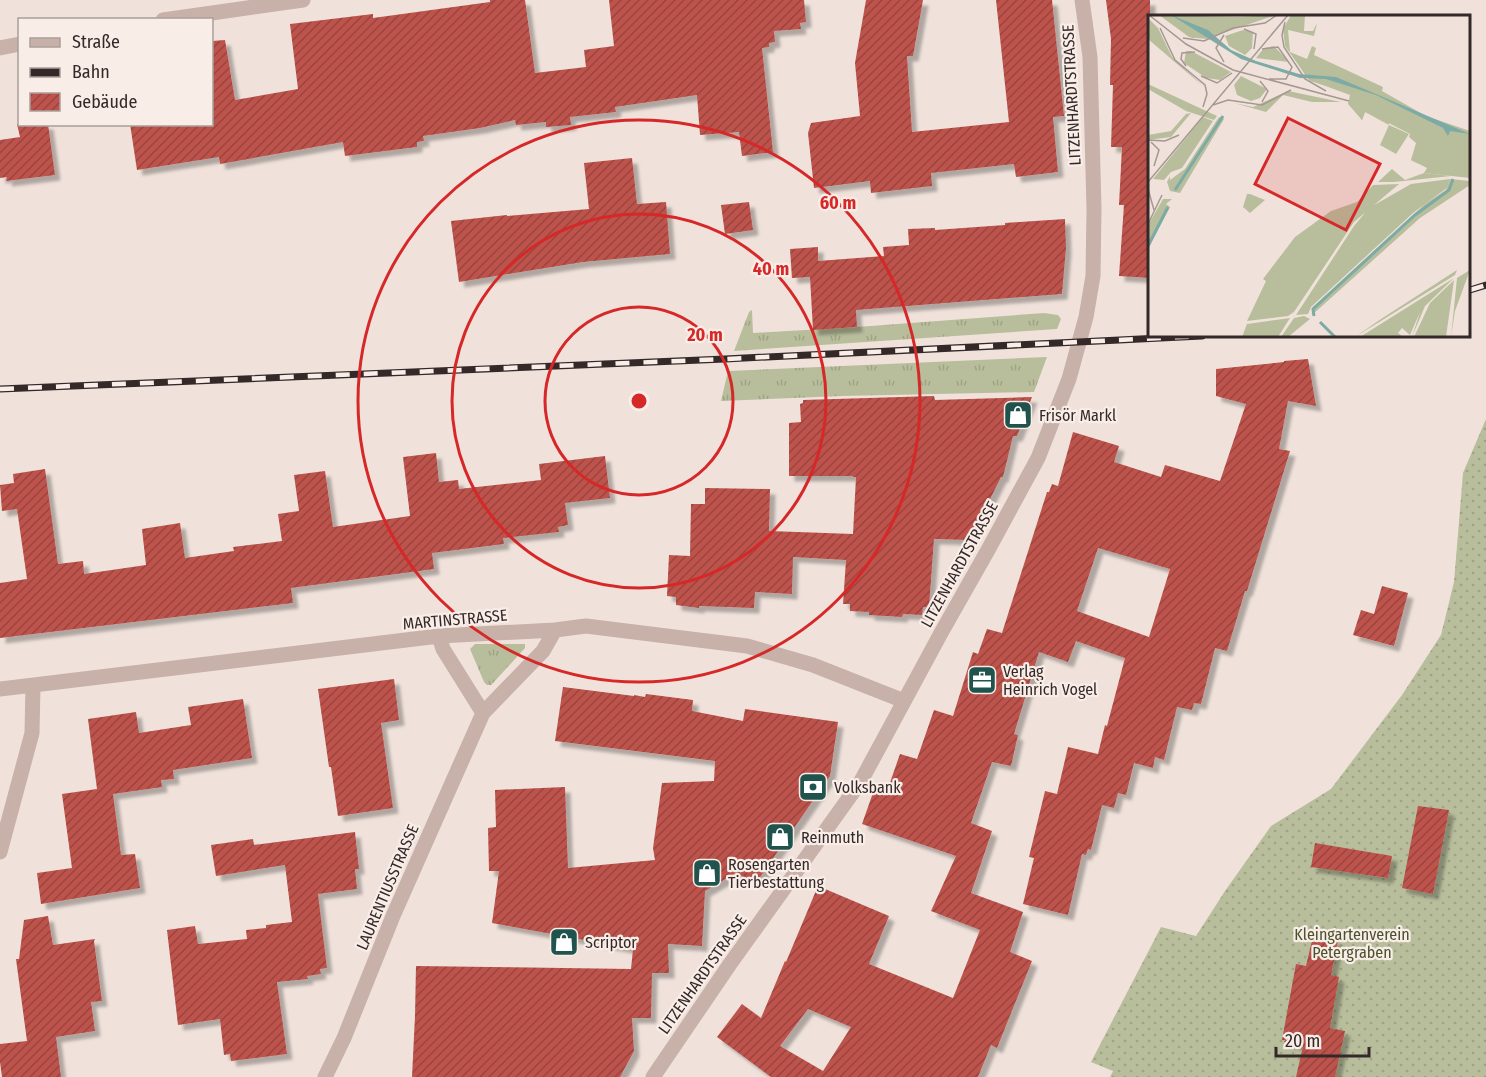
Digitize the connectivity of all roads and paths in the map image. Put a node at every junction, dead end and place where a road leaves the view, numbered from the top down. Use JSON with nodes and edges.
{"nodes":[{"id":1,"x":303,"y":0,"type":"edge"},
{"id":2,"x":1082,"y":0,"type":"edge"},
{"id":3,"x":177,"y":18,"type":"edge"},
{"id":4,"x":18,"y":44,"type":"edge"},
{"id":5,"x":0,"y":48,"type":"edge"},
{"id":6,"x":555,"y":630,"type":"junction"},
{"id":7,"x":439,"y":636,"type":"junction"},
{"id":8,"x":33,"y":685,"type":"junction"},
{"id":9,"x":0,"y":689,"type":"edge"},
{"id":10,"x":904,"y":701,"type":"junction"},
{"id":11,"x":483,"y":712,"type":"junction"},
{"id":12,"x":0,"y":852,"type":"edge"},
{"id":13,"x":325,"y":1077,"type":"edge"},
{"id":14,"x":653,"y":1077,"type":"edge"}],
"edges":[{"from":1,"to":3,"type":"street"},
{"from":2,"to":10,"type":"street","name":"LITZENHARDTSTRASSE"},
{"from":4,"to":5,"type":"street"},
{"from":6,"to":7,"type":"street","name":"MARTINSTRASSE"},
{"from":6,"to":10,"type":"street","name":"MARTINSTRASSE"},
{"from":6,"to":11,"type":"street","name":"LAURENTIUSSTRASSE"},
{"from":7,"to":8,"type":"street","name":"MARTINSTRASSE"},
{"from":7,"to":11,"type":"street"},
{"from":8,"to":9,"type":"street","name":"MARTINSTRASSE"},
{"from":8,"to":12,"type":"street"},
{"from":10,"to":14,"type":"street","name":"LITZENHARDTSTRASSE"},
{"from":11,"to":13,"type":"street","name":"LAURENTIUSSTRASSE"}]}
